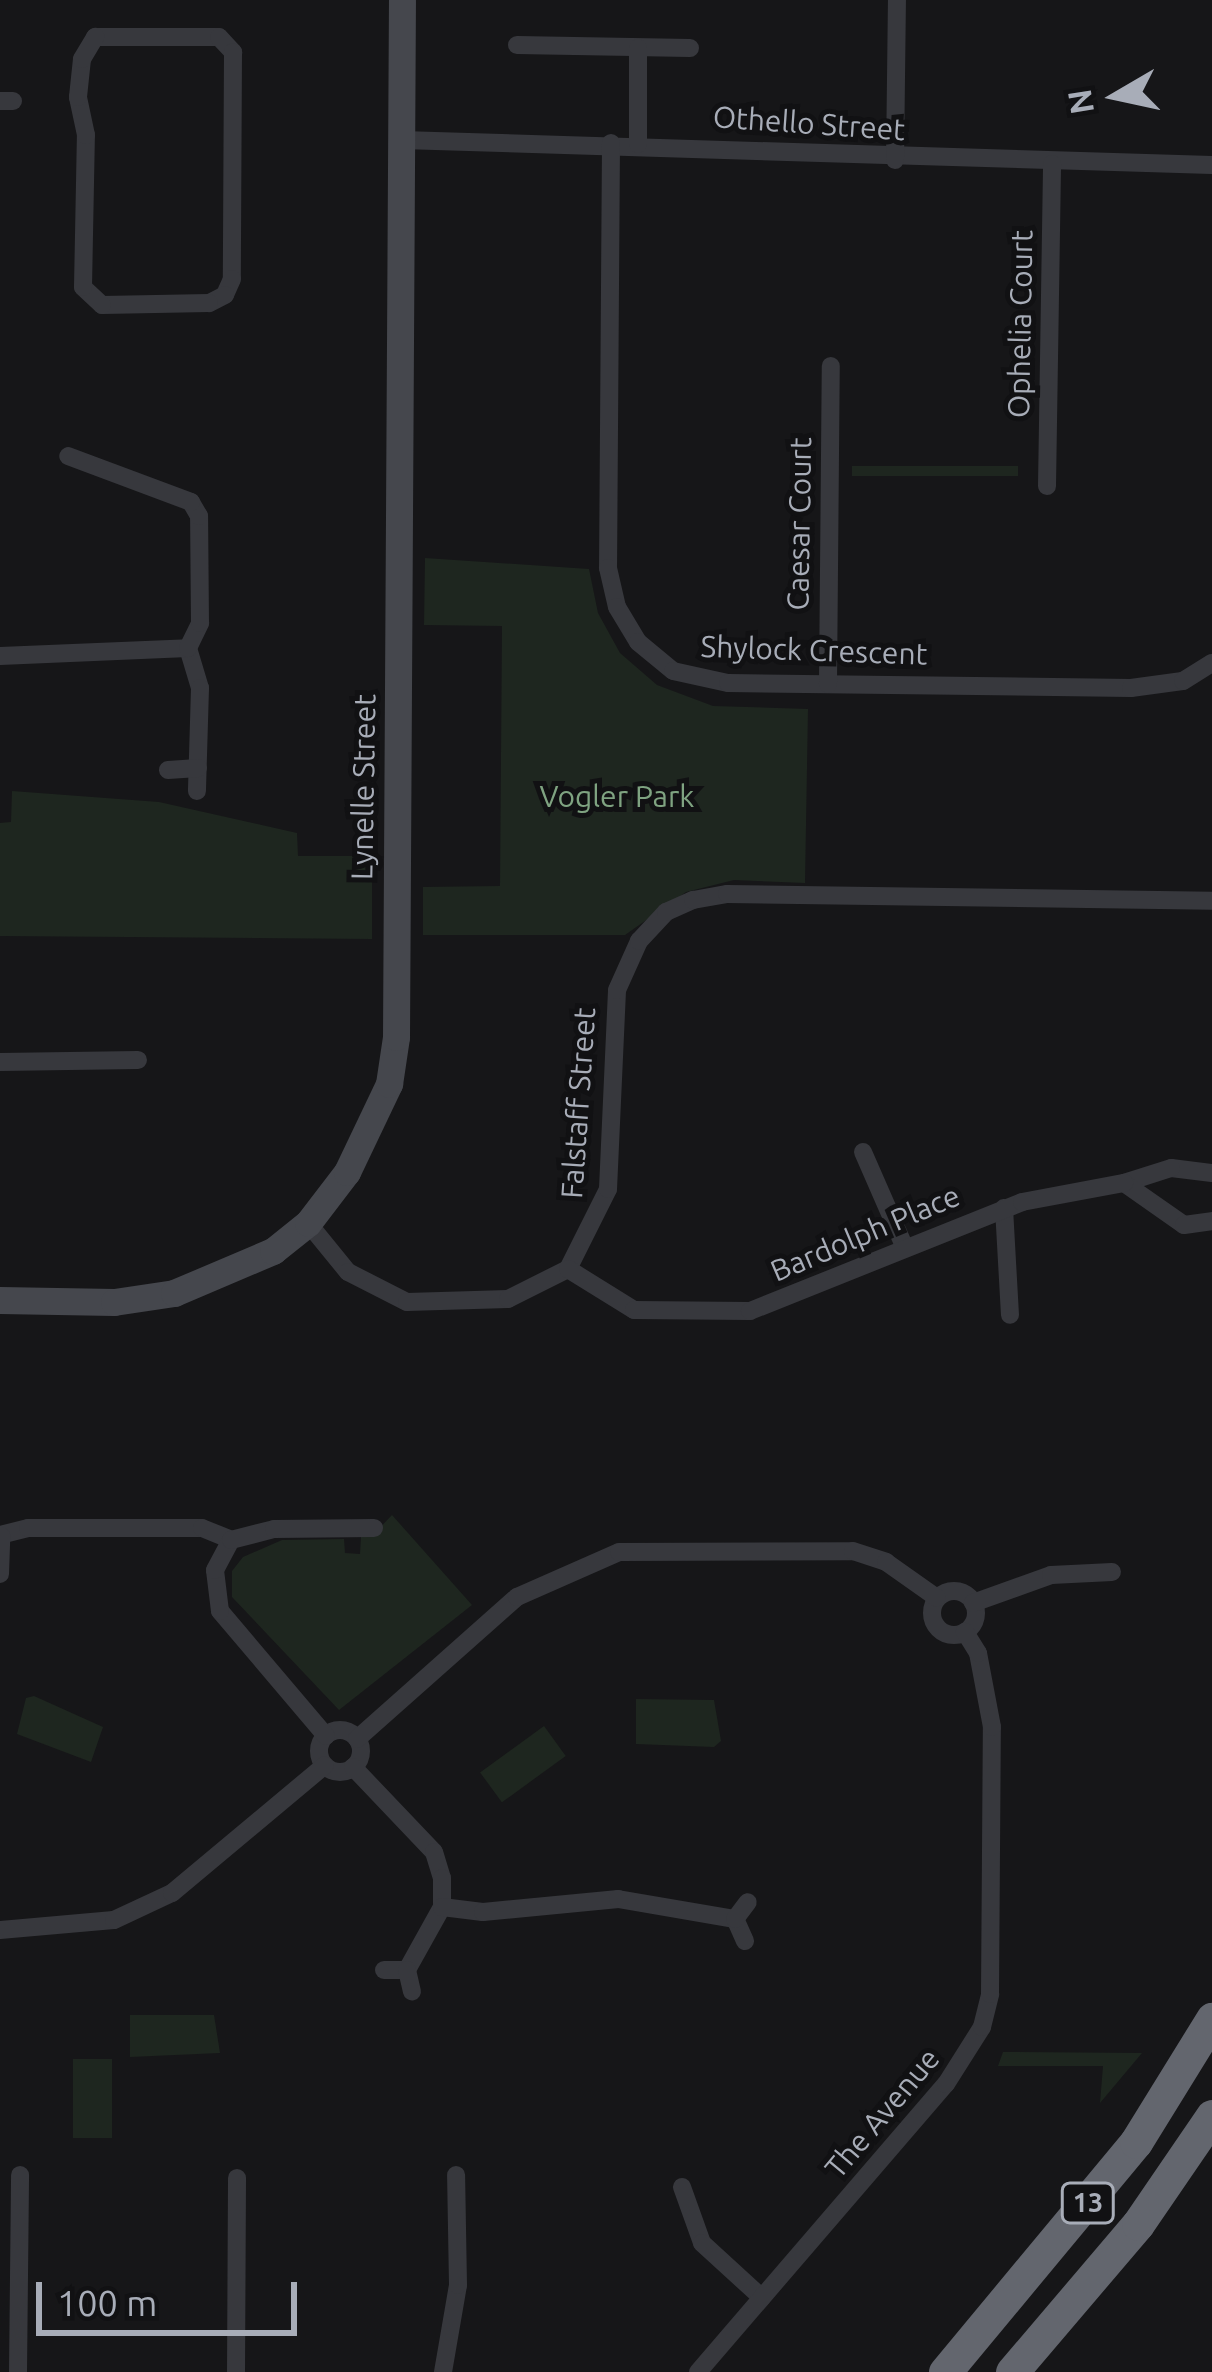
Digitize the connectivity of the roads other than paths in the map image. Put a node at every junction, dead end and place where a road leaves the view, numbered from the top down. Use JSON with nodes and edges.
{"nodes":[{"id":1,"x":383,"y":0,"type":"edge"},
{"id":2,"x":402,"y":0,"type":"edge"},
{"id":3,"x":896,"y":0,"type":"edge"},
{"id":4,"x":402,"y":33,"type":"junction"},
{"id":5,"x":517,"y":45,"type":"dead end"},
{"id":6,"x":638,"y":48,"type":"junction"},
{"id":7,"x":691,"y":48,"type":"dead end"},
{"id":8,"x":78,"y":97,"type":"joint"},
{"id":9,"x":402,"y":140,"type":"junction"},
{"id":10,"x":611,"y":143,"type":"junction"},
{"id":11,"x":638,"y":144,"type":"junction"},
{"id":12,"x":895,"y":160,"type":"junction"},
{"id":13,"x":1052,"y":164,"type":"junction"},
{"id":14,"x":1212,"y":165,"type":"edge"},
{"id":15,"x":831,"y":365,"type":"dead end"},
{"id":16,"x":68,"y":455,"type":"dead end"},
{"id":17,"x":1047,"y":486,"type":"dead end"},
{"id":18,"x":188,"y":648,"type":"junction"},
{"id":19,"x":0,"y":656,"type":"edge"},
{"id":20,"x":1212,"y":663,"type":"edge"},
{"id":21,"x":828,"y":684,"type":"junction"},
{"id":22,"x":198,"y":768,"type":"junction"},
{"id":23,"x":168,"y":770,"type":"dead end"},
{"id":24,"x":197,"y":791,"type":"dead end"},
{"id":25,"x":1212,"y":901,"type":"edge"},
{"id":26,"x":138,"y":1060,"type":"dead end"},
{"id":27,"x":0,"y":1062,"type":"edge"},
{"id":28,"x":863,"y":1152,"type":"dead end"},
{"id":29,"x":1212,"y":1173,"type":"edge"},
{"id":30,"x":1124,"y":1183,"type":"junction"},
{"id":31,"x":1004,"y":1208,"type":"junction"},
{"id":32,"x":308,"y":1223,"type":"junction"},
{"id":33,"x":1212,"y":1223,"type":"edge"},
{"id":34,"x":904,"y":1248,"type":"junction"},
{"id":35,"x":568,"y":1269,"type":"junction"},
{"id":36,"x":0,"y":1300,"type":"edge"},
{"id":37,"x":1010,"y":1315,"type":"dead end"},
{"id":38,"x":374,"y":1528,"type":"dead end"},
{"id":39,"x":0,"y":1535,"type":"edge"},
{"id":40,"x":231,"y":1540,"type":"junction"},
{"id":41,"x":1112,"y":1572,"type":"dead end"},
{"id":42,"x":0,"y":1574,"type":"edge"},
{"id":43,"x":937,"y":1598,"type":"junction"},
{"id":44,"x":973,"y":1603,"type":"junction"},
{"id":45,"x":965,"y":1632,"type":"junction"},
{"id":46,"x":326,"y":1736,"type":"junction"},
{"id":47,"x":357,"y":1738,"type":"junction"},
{"id":48,"x":325,"y":1765,"type":"junction"},
{"id":49,"x":353,"y":1767,"type":"junction"},
{"id":50,"x":748,"y":1902,"type":"dead end"},
{"id":51,"x":442,"y":1907,"type":"junction"},
{"id":52,"x":735,"y":1919,"type":"junction"},
{"id":53,"x":0,"y":1930,"type":"edge"},
{"id":54,"x":746,"y":1941,"type":"dead end"},
{"id":55,"x":384,"y":1970,"type":"dead end"},
{"id":56,"x":407,"y":1970,"type":"junction"},
{"id":57,"x":412,"y":1990,"type":"dead end"},
{"id":58,"x":1212,"y":2019,"type":"edge"},
{"id":59,"x":1212,"y":2116,"type":"edge"},
{"id":60,"x":20,"y":2175,"type":"dead end"},
{"id":61,"x":456,"y":2175,"type":"dead end"},
{"id":62,"x":237,"y":2178,"type":"dead end"},
{"id":63,"x":682,"y":2187,"type":"dead end"},
{"id":64,"x":762,"y":2298,"type":"junction"},
{"id":65,"x":18,"y":2372,"type":"edge"},
{"id":66,"x":236,"y":2372,"type":"edge"},
{"id":67,"x":443,"y":2372,"type":"edge"},
{"id":68,"x":698,"y":2372,"type":"edge"},
{"id":69,"x":945,"y":2372,"type":"edge"},
{"id":70,"x":1012,"y":2372,"type":"edge"}],
"edges":[{"from":1,"to":4,"type":"street"},
{"from":2,"to":4,"type":"street","name":"Lynelle Street"},
{"from":3,"to":12,"type":"street"},
{"from":4,"to":9,"type":"street","name":"Lynelle Street"},
{"from":5,"to":6,"type":"street"},
{"from":6,"to":7,"type":"street"},
{"from":6,"to":11,"type":"street"},
{"from":8,"to":8,"type":"street"},
{"from":9,"to":10,"type":"street","name":"Othello Street"},
{"from":9,"to":32,"type":"street","name":"Lynelle Street"},
{"from":10,"to":11,"type":"street","name":"Othello Street"},
{"from":10,"to":21,"type":"street","name":"Shylock Crescent"},
{"from":11,"to":12,"type":"street","name":"Othello Street"},
{"from":12,"to":13,"type":"street","name":"Othello Street"},
{"from":13,"to":14,"type":"street","name":"Othello Street"},
{"from":13,"to":17,"type":"street","name":"Ophelia Court"},
{"from":15,"to":21,"type":"street","name":"Caesar Court"},
{"from":16,"to":18,"type":"street"},
{"from":18,"to":19,"type":"street"},
{"from":18,"to":22,"type":"street"},
{"from":20,"to":21,"type":"street","name":"Shylock Crescent"},
{"from":22,"to":23,"type":"street"},
{"from":22,"to":24,"type":"street"},
{"from":25,"to":35,"type":"street","name":"Falstaff Street"},
{"from":26,"to":27,"type":"street"},
{"from":28,"to":34,"type":"street"},
{"from":29,"to":30,"type":"street","name":"Bardolph Place"},
{"from":30,"to":31,"type":"street","name":"Bardolph Place"},
{"from":30,"to":33,"type":"street"},
{"from":31,"to":34,"type":"street","name":"Bardolph Place"},
{"from":31,"to":37,"type":"street"},
{"from":32,"to":35,"type":"street"},
{"from":32,"to":36,"type":"street","name":"Lynelle Street"},
{"from":34,"to":35,"type":"street","name":"Bardolph Place"},
{"from":38,"to":40,"type":"street"},
{"from":39,"to":40,"type":"street"},
{"from":39,"to":42,"type":"street"},
{"from":40,"to":46,"type":"street"},
{"from":41,"to":44,"type":"street"},
{"from":43,"to":44,"type":"street"},
{"from":43,"to":45,"type":"street"},
{"from":43,"to":47,"type":"street"},
{"from":44,"to":45,"type":"street"},
{"from":45,"to":64,"type":"street","name":"The Avenue"},
{"from":46,"to":47,"type":"street"},
{"from":46,"to":48,"type":"street"},
{"from":47,"to":49,"type":"street"},
{"from":48,"to":49,"type":"street"},
{"from":48,"to":53,"type":"street"},
{"from":49,"to":51,"type":"street"},
{"from":50,"to":52,"type":"street"},
{"from":51,"to":52,"type":"street"},
{"from":51,"to":56,"type":"street"},
{"from":52,"to":54,"type":"street"},
{"from":55,"to":56,"type":"street"},
{"from":56,"to":57,"type":"street"},
{"from":58,"to":69,"type":"highway","number":"13"},
{"from":59,"to":70,"type":"highway","number":"13"},
{"from":60,"to":65,"type":"street"},
{"from":61,"to":67,"type":"street"},
{"from":62,"to":66,"type":"street"},
{"from":63,"to":64,"type":"street"},
{"from":64,"to":68,"type":"street","name":"The Avenue"}]}
